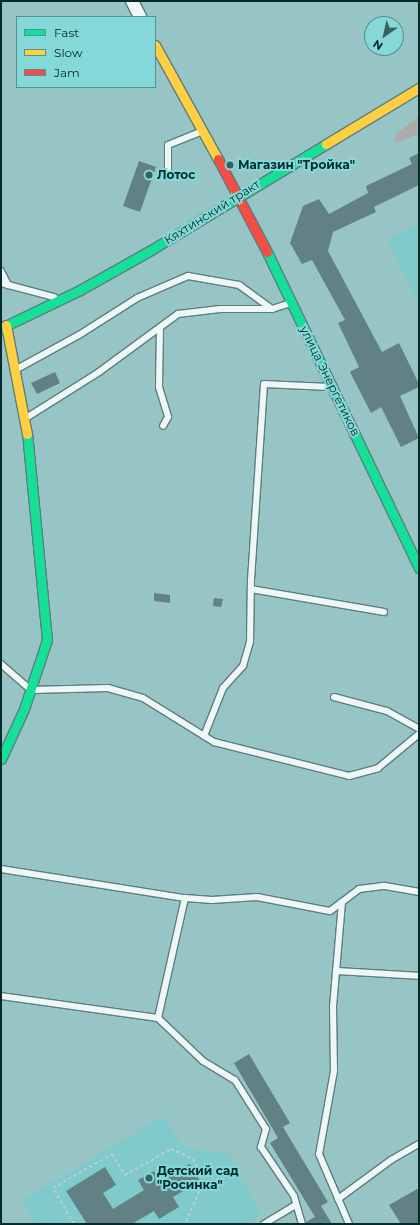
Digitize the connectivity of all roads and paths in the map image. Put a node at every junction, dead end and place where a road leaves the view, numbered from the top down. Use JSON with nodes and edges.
{"nodes":[{"id":1,"x":132,"y":1,"type":"edge"},
{"id":2,"x":140,"y":16,"type":"edge"},
{"id":3,"x":156,"y":47,"type":"edge"},
{"id":4,"x":419,"y":88,"type":"edge"},
{"id":5,"x":202,"y":131,"type":"junction"},
{"id":6,"x":168,"y":172,"type":"dead end"},
{"id":7,"x":238,"y":195,"type":"junction"},
{"id":8,"x":1,"y":271,"type":"edge"},
{"id":9,"x":1,"y":283,"type":"edge"},
{"id":10,"x":8,"y":285,"type":"junction"},
{"id":11,"x":61,"y":299,"type":"junction"},
{"id":12,"x":292,"y":303,"type":"junction"},
{"id":13,"x":272,"y":309,"type":"junction"},
{"id":14,"x":3,"y":327,"type":"edge"},
{"id":15,"x":160,"y":328,"type":"junction"},
{"id":16,"x":14,"y":370,"type":"junction"},
{"id":17,"x":333,"y":387,"type":"junction"},
{"id":18,"x":24,"y":420,"type":"junction"},
{"id":19,"x":163,"y":426,"type":"dead end"},
{"id":20,"x":419,"y":568,"type":"edge"},
{"id":21,"x":251,"y":589,"type":"junction"},
{"id":22,"x":384,"y":612,"type":"dead end"},
{"id":23,"x":1,"y":664,"type":"edge"},
{"id":24,"x":31,"y":690,"type":"junction"},
{"id":25,"x":334,"y":697,"type":"dead end"},
{"id":26,"x":419,"y":729,"type":"edge"},
{"id":27,"x":419,"y":734,"type":"edge"},
{"id":28,"x":204,"y":736,"type":"junction"},
{"id":29,"x":1,"y":759,"type":"edge"},
{"id":30,"x":1,"y":868,"type":"edge"},
{"id":31,"x":419,"y":892,"type":"edge"},
{"id":32,"x":185,"y":898,"type":"junction"},
{"id":33,"x":342,"y":902,"type":"junction"},
{"id":34,"x":336,"y":971,"type":"junction"},
{"id":35,"x":419,"y":976,"type":"edge"},
{"id":36,"x":1,"y":996,"type":"edge"},
{"id":37,"x":158,"y":1018,"type":"junction"},
{"id":38,"x":419,"y":1144,"type":"edge"},
{"id":39,"x":338,"y":1199,"type":"junction"},
{"id":40,"x":296,"y":1205,"type":"junction"},
{"id":41,"x":74,"y":1224,"type":"edge"},
{"id":42,"x":185,"y":1224,"type":"edge"},
{"id":43,"x":264,"y":1224,"type":"edge"},
{"id":44,"x":302,"y":1224,"type":"edge"},
{"id":45,"x":349,"y":1224,"type":"edge"}],
"edges":[{"from":1,"to":2,"type":"street"},
{"from":3,"to":5,"type":"main road","name":"улица Энергетиков"},
{"from":4,"to":7,"type":"main road","name":"Кяхтинский тракт"},
{"from":5,"to":6,"type":"lane"},
{"from":5,"to":7,"type":"main road","name":"улица Энергетиков"},
{"from":7,"to":11,"type":"main road","name":"Кяхтинский тракт"},
{"from":7,"to":12,"type":"main road","name":"улица Энергетиков"},
{"from":8,"to":10,"type":"lane"},
{"from":9,"to":10,"type":"lane"},
{"from":10,"to":11,"type":"lane"},
{"from":11,"to":14,"type":"main road","name":"Кяхтинский тракт"},
{"from":12,"to":13,"type":"lane"},
{"from":12,"to":17,"type":"main road","name":"улица Энергетиков"},
{"from":13,"to":15,"type":"lane"},
{"from":13,"to":16,"type":"lane"},
{"from":14,"to":16,"type":"main road"},
{"from":15,"to":18,"type":"lane"},
{"from":15,"to":19,"type":"lane"},
{"from":16,"to":18,"type":"main road"},
{"from":17,"to":20,"type":"main road","name":"улица Энергетиков"},
{"from":17,"to":21,"type":"lane"},
{"from":18,"to":24,"type":"main road"},
{"from":21,"to":22,"type":"lane"},
{"from":21,"to":28,"type":"lane"},
{"from":23,"to":24,"type":"lane"},
{"from":24,"to":28,"type":"lane"},
{"from":24,"to":29,"type":"main road"},
{"from":25,"to":26,"type":"lane"},
{"from":27,"to":28,"type":"lane"},
{"from":30,"to":32,"type":"lane"},
{"from":31,"to":33,"type":"lane"},
{"from":32,"to":33,"type":"lane"},
{"from":32,"to":37,"type":"lane"},
{"from":33,"to":34,"type":"lane"},
{"from":34,"to":35,"type":"lane"},
{"from":34,"to":39,"type":"lane"},
{"from":36,"to":37,"type":"lane"},
{"from":37,"to":40,"type":"lane"},
{"from":38,"to":39,"type":"lane"},
{"from":39,"to":45,"type":"lane"},
{"from":40,"to":43,"type":"lane"},
{"from":40,"to":44,"type":"lane"},
{"from":41,"to":42,"type":"path"}]}
